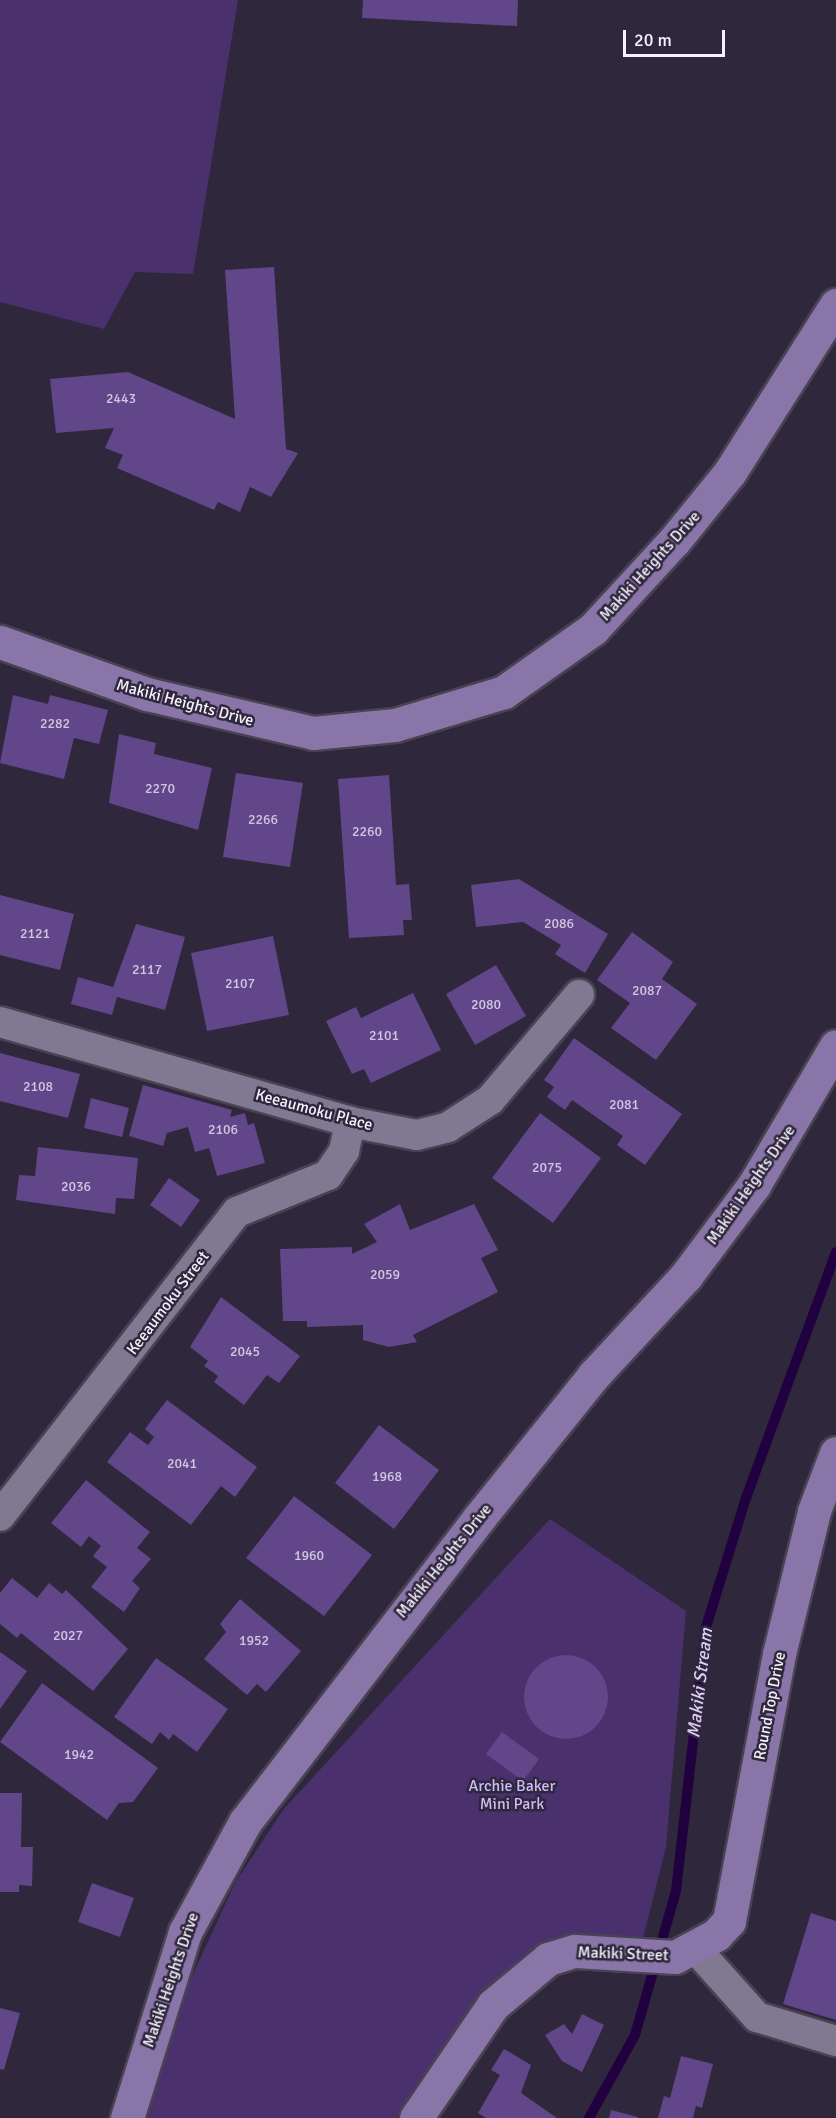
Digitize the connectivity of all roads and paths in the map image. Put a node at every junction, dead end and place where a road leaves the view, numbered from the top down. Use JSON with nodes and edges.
{"nodes":[{"id":1,"x":836,"y":304,"type":"edge"},
{"id":2,"x":0,"y":642,"type":"edge"},
{"id":3,"x":579,"y":995,"type":"dead end"},
{"id":4,"x":0,"y":1022,"type":"edge"},
{"id":5,"x":836,"y":1046,"type":"edge"},
{"id":6,"x":350,"y":1122,"type":"junction"},
{"id":7,"x":836,"y":1453,"type":"edge"},
{"id":8,"x":0,"y":1516,"type":"edge"},
{"id":9,"x":695,"y":1948,"type":"junction"},
{"id":10,"x":836,"y":2041,"type":"edge"},
{"id":11,"x":127,"y":2118,"type":"edge"},
{"id":12,"x":416,"y":2118,"type":"edge"}],
"edges":[{"from":1,"to":2,"type":"street","name":"Makiki Heights Drive"},
{"from":3,"to":6,"type":"street","name":"Keeaumoku Place"},
{"from":4,"to":6,"type":"street","name":"Keeaumoku Place"},
{"from":5,"to":11,"type":"street","name":"Makiki Heights Drive"},
{"from":6,"to":8,"type":"street","name":"Keeaumoku Street"},
{"from":7,"to":9,"type":"street","name":"Round Top Drive"},
{"from":9,"to":10,"type":"street"},
{"from":9,"to":12,"type":"street","name":"Makiki Street"}]}
